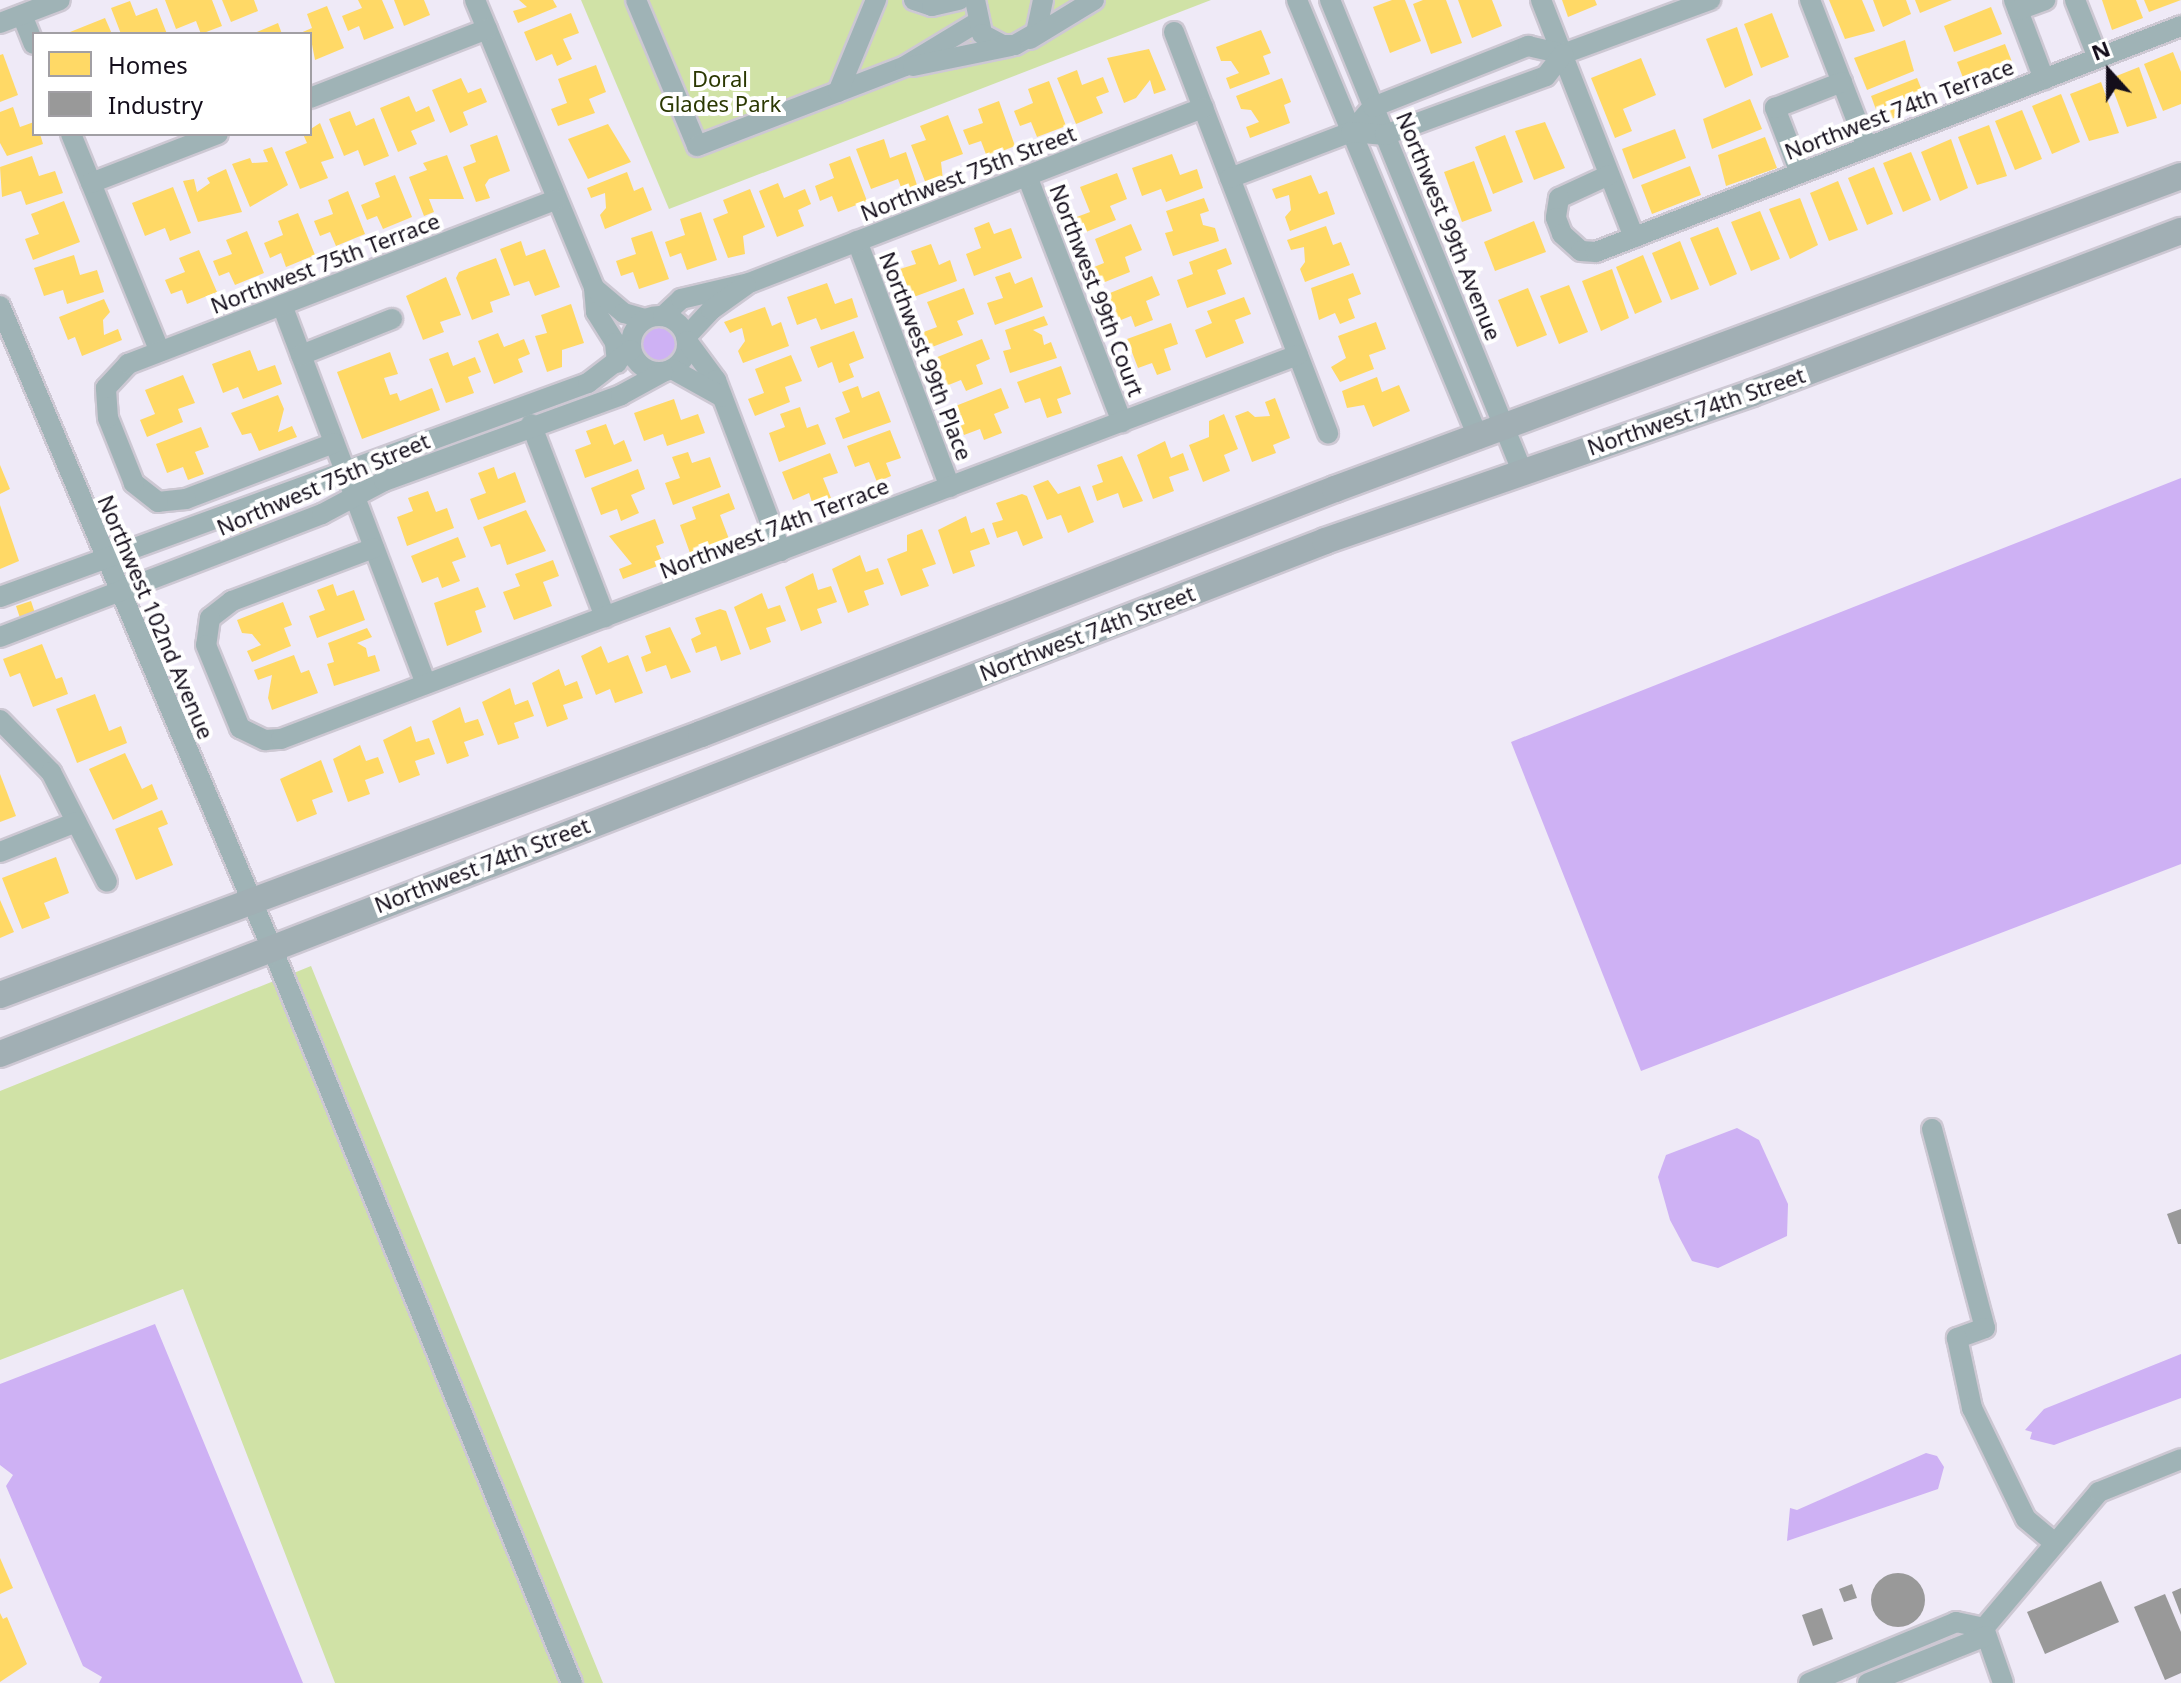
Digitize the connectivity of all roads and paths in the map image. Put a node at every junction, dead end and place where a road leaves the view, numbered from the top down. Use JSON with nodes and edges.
{"nodes":[{"id":1,"x":60,"y":0,"type":"edge"},
{"id":2,"x":475,"y":0,"type":"edge"},
{"id":3,"x":636,"y":0,"type":"edge"},
{"id":4,"x":876,"y":0,"type":"edge"},
{"id":5,"x":959,"y":0,"type":"edge"},
{"id":6,"x":975,"y":0,"type":"edge"},
{"id":7,"x":1043,"y":0,"type":"edge"},
{"id":8,"x":1094,"y":0,"type":"edge"},
{"id":9,"x":1297,"y":0,"type":"edge"},
{"id":10,"x":1330,"y":0,"type":"edge"},
{"id":11,"x":1541,"y":0,"type":"edge"},
{"id":12,"x":1710,"y":0,"type":"edge"},
{"id":13,"x":1810,"y":0,"type":"edge"},
{"id":14,"x":2045,"y":0,"type":"edge"},
{"id":15,"x":2075,"y":0,"type":"edge"},
{"id":16,"x":923,"y":3,"type":"edge"},
{"id":17,"x":2016,"y":5,"type":"edge"},
{"id":18,"x":22,"y":15,"type":"junction"},
{"id":19,"x":0,"y":23,"type":"edge"},
{"id":20,"x":976,"y":23,"type":"junction"},
{"id":21,"x":2181,"y":26,"type":"edge"},
{"id":22,"x":487,"y":29,"type":"junction"},
{"id":23,"x":1174,"y":32,"type":"dead end"},
{"id":24,"x":32,"y":39,"type":"edge"},
{"id":25,"x":1021,"y":42,"type":"junction"},
{"id":26,"x":1508,"y":54,"type":"junction"},
{"id":27,"x":1563,"y":54,"type":"junction"},
{"id":28,"x":2098,"y":58,"type":"junction"},
{"id":29,"x":905,"y":66,"type":"junction"},
{"id":30,"x":2044,"y":79,"type":"junction"},
{"id":31,"x":1842,"y":82,"type":"junction"},
{"id":32,"x":1520,"y":86,"type":"junction"},
{"id":33,"x":838,"y":92,"type":"junction"},
{"id":34,"x":312,"y":97,"type":"edge"},
{"id":35,"x":1373,"y":107,"type":"junction"},
{"id":36,"x":1203,"y":108,"type":"junction"},
{"id":37,"x":1351,"y":132,"type":"junction"},
{"id":38,"x":1385,"y":135,"type":"junction"},
{"id":39,"x":72,"y":136,"type":"edge"},
{"id":40,"x":213,"y":136,"type":"edge"},
{"id":41,"x":1867,"y":147,"type":"junction"},
{"id":42,"x":1800,"y":173,"type":"junction"},
{"id":43,"x":1609,"y":175,"type":"junction"},
{"id":44,"x":1027,"y":176,"type":"junction"},
{"id":45,"x":2181,"y":176,"type":"edge"},
{"id":46,"x":1230,"y":178,"type":"junction"},
{"id":47,"x":91,"y":183,"type":"junction"},
{"id":48,"x":556,"y":200,"type":"junction"},
{"id":49,"x":2181,"y":231,"type":"edge"},
{"id":50,"x":1634,"y":237,"type":"junction"},
{"id":51,"x":857,"y":241,"type":"junction"},
{"id":52,"x":749,"y":283,"type":"junction"},
{"id":53,"x":594,"y":288,"type":"junction"},
{"id":54,"x":282,"y":305,"type":"junction"},
{"id":55,"x":0,"y":306,"type":"edge"},
{"id":56,"x":654,"y":317,"type":"junction"},
{"id":57,"x":392,"y":319,"type":"dead end"},
{"id":58,"x":687,"y":339,"type":"junction"},
{"id":59,"x":160,"y":352,"type":"junction"},
{"id":60,"x":301,"y":355,"type":"junction"},
{"id":61,"x":1298,"y":355,"type":"junction"},
{"id":62,"x":624,"y":356,"type":"junction"},
{"id":63,"x":668,"y":370,"type":"junction"},
{"id":64,"x":722,"y":397,"type":"junction"},
{"id":65,"x":1122,"y":422,"type":"junction"},
{"id":66,"x":531,"y":424,"type":"junction"},
{"id":67,"x":1507,"y":429,"type":"junction"},
{"id":68,"x":1328,"y":433,"type":"dead end"},
{"id":69,"x":1479,"y":439,"type":"junction"},
{"id":70,"x":334,"y":443,"type":"junction"},
{"id":71,"x":1522,"y":471,"type":"junction"},
{"id":72,"x":346,"y":473,"type":"junction"},
{"id":73,"x":950,"y":487,"type":"junction"},
{"id":74,"x":284,"y":492,"type":"junction"},
{"id":75,"x":355,"y":497,"type":"junction"},
{"id":76,"x":296,"y":524,"type":"junction"},
{"id":77,"x":374,"y":548,"type":"junction"},
{"id":78,"x":781,"y":551,"type":"junction"},
{"id":79,"x":105,"y":559,"type":"junction"},
{"id":80,"x":119,"y":592,"type":"junction"},
{"id":81,"x":0,"y":597,"type":"edge"},
{"id":82,"x":605,"y":617,"type":"junction"},
{"id":83,"x":0,"y":637,"type":"edge"},
{"id":84,"x":426,"y":684,"type":"junction"},
{"id":85,"x":0,"y":720,"type":"edge"},
{"id":86,"x":76,"y":822,"type":"junction"},
{"id":87,"x":0,"y":852,"type":"edge"},
{"id":88,"x":107,"y":882,"type":"dead end"},
{"id":89,"x":250,"y":898,"type":"junction"},
{"id":90,"x":271,"y":946,"type":"junction"},
{"id":91,"x":0,"y":995,"type":"edge"},
{"id":92,"x":0,"y":1054,"type":"edge"},
{"id":93,"x":1932,"y":1129,"type":"dead end"},
{"id":94,"x":2181,"y":1459,"type":"edge"},
{"id":95,"x":2053,"y":1542,"type":"junction"},
{"id":96,"x":1985,"y":1632,"type":"junction"},
{"id":97,"x":572,"y":1683,"type":"edge"},
{"id":98,"x":1809,"y":1683,"type":"edge"},
{"id":99,"x":1868,"y":1683,"type":"edge"},
{"id":100,"x":2003,"y":1683,"type":"edge"}],
"edges":[{"from":1,"to":18,"type":"street"},
{"from":2,"to":22,"type":"street"},
{"from":3,"to":33,"type":"street"},
{"from":4,"to":33,"type":"street"},
{"from":5,"to":16,"type":"street"},
{"from":6,"to":20,"type":"street"},
{"from":7,"to":25,"type":"street"},
{"from":8,"to":25,"type":"street"},
{"from":9,"to":37,"type":"street"},
{"from":10,"to":35,"type":"street","name":"Northwest 99th Avenue"},
{"from":11,"to":27,"type":"street"},
{"from":12,"to":27,"type":"street"},
{"from":13,"to":31,"type":"street"},
{"from":14,"to":17,"type":"street"},
{"from":15,"to":28,"type":"street"},
{"from":17,"to":30,"type":"street"},
{"from":18,"to":19,"type":"street"},
{"from":18,"to":24,"type":"street"},
{"from":20,"to":25,"type":"street"},
{"from":20,"to":29,"type":"street"},
{"from":21,"to":28,"type":"street","name":"Northwest 74th Terrace"},
{"from":22,"to":34,"type":"street"},
{"from":22,"to":48,"type":"street"},
{"from":23,"to":36,"type":"street"},
{"from":25,"to":29,"type":"street"},
{"from":26,"to":27,"type":"street"},
{"from":26,"to":32,"type":"street"},
{"from":26,"to":35,"type":"street"},
{"from":27,"to":32,"type":"street"},
{"from":27,"to":43,"type":"street"},
{"from":28,"to":30,"type":"street","name":"Northwest 74th Terrace"},
{"from":29,"to":33,"type":"street"},
{"from":30,"to":41,"type":"street","name":"Northwest 74th Terrace"},
{"from":31,"to":41,"type":"street"},
{"from":31,"to":42,"type":"street"},
{"from":32,"to":38,"type":"street"},
{"from":35,"to":37,"type":"street"},
{"from":35,"to":38,"type":"street","name":"Northwest 99th Avenue"},
{"from":36,"to":44,"type":"street","name":"Northwest 75th Street"},
{"from":36,"to":46,"type":"street"},
{"from":37,"to":38,"type":"street"},
{"from":37,"to":46,"type":"street"},
{"from":37,"to":69,"type":"street"},
{"from":38,"to":67,"type":"street","name":"Northwest 99th Avenue"},
{"from":39,"to":47,"type":"street"},
{"from":40,"to":47,"type":"street"},
{"from":41,"to":42,"type":"street","name":"Northwest 74th Terrace"},
{"from":42,"to":50,"type":"street","name":"Northwest 74th Terrace"},
{"from":43,"to":50,"type":"street"},
{"from":43,"to":50,"type":"street","name":"Northwest 74th Terrace"},
{"from":44,"to":51,"type":"street","name":"Northwest 75th Street"},
{"from":44,"to":65,"type":"street","name":"Northwest 99th Court"},
{"from":45,"to":67,"type":"main road","name":"Northwest 74th Street"},
{"from":46,"to":61,"type":"street"},
{"from":47,"to":59,"type":"street"},
{"from":48,"to":53,"type":"street"},
{"from":48,"to":54,"type":"street","name":"Northwest 75th Terrace"},
{"from":49,"to":71,"type":"main road","name":"Northwest 74th Street"},
{"from":51,"to":52,"type":"street","name":"Northwest 75th Street"},
{"from":51,"to":73,"type":"street","name":"Northwest 99th Place"},
{"from":52,"to":56,"type":"street","name":"Northwest 75th Street"},
{"from":52,"to":58,"type":"street","name":"Northwest 75th Street"},
{"from":53,"to":56,"type":"street"},
{"from":53,"to":62,"type":"street"},
{"from":54,"to":59,"type":"street","name":"Northwest 75th Terrace"},
{"from":54,"to":60,"type":"street"},
{"from":55,"to":79,"type":"street","name":"Northwest 102nd Avenue"},
{"from":56,"to":58,"type":"street"},
{"from":56,"to":62,"type":"street"},
{"from":57,"to":60,"type":"street"},
{"from":58,"to":63,"type":"street"},
{"from":58,"to":64,"type":"street"},
{"from":59,"to":70,"type":"street","name":"Northwest 75th Terrace"},
{"from":60,"to":70,"type":"street"},
{"from":61,"to":65,"type":"street","name":"Northwest 74th Terrace"},
{"from":61,"to":68,"type":"street"},
{"from":62,"to":63,"type":"street"},
{"from":62,"to":72,"type":"street","name":"Northwest 75th Street"},
{"from":63,"to":64,"type":"street"},
{"from":63,"to":66,"type":"street","name":"Northwest 75th Street"},
{"from":64,"to":78,"type":"street"},
{"from":65,"to":73,"type":"street","name":"Northwest 74th Terrace"},
{"from":66,"to":75,"type":"street","name":"Northwest 75th Street"},
{"from":66,"to":82,"type":"street"},
{"from":67,"to":69,"type":"main road","name":"Northwest 74th Street"},
{"from":67,"to":71,"type":"street","name":"Northwest 99th Avenue"},
{"from":69,"to":89,"type":"main road","name":"Northwest 74th Street"},
{"from":70,"to":72,"type":"street"},
{"from":71,"to":90,"type":"main road","name":"Northwest 74th Street"},
{"from":72,"to":74,"type":"street","name":"Northwest 75th Street"},
{"from":72,"to":75,"type":"street"},
{"from":73,"to":78,"type":"street","name":"Northwest 74th Terrace"},
{"from":74,"to":76,"type":"street"},
{"from":74,"to":79,"type":"street","name":"Northwest 75th Street"},
{"from":75,"to":76,"type":"street","name":"Northwest 75th Street"},
{"from":75,"to":77,"type":"street"},
{"from":76,"to":80,"type":"street","name":"Northwest 75th Street"},
{"from":77,"to":84,"type":"street"},
{"from":77,"to":84,"type":"street","name":"Northwest 74th Terrace"},
{"from":78,"to":82,"type":"street","name":"Northwest 74th Terrace"},
{"from":79,"to":80,"type":"street","name":"Northwest 102nd Avenue"},
{"from":79,"to":81,"type":"street","name":"Northwest 75th Street"},
{"from":80,"to":83,"type":"street","name":"Northwest 75th Street"},
{"from":80,"to":89,"type":"street","name":"Northwest 102nd Avenue"},
{"from":82,"to":84,"type":"street","name":"Northwest 74th Terrace"},
{"from":85,"to":86,"type":"street"},
{"from":86,"to":87,"type":"street"},
{"from":86,"to":88,"type":"street"},
{"from":89,"to":90,"type":"street","name":"Northwest 102nd Avenue"},
{"from":89,"to":91,"type":"main road","name":"Northwest 74th Street"},
{"from":90,"to":92,"type":"main road","name":"Northwest 74th Street"},
{"from":90,"to":97,"type":"street","name":"Northwest 102nd Avenue"},
{"from":93,"to":95,"type":"street"},
{"from":94,"to":95,"type":"street"},
{"from":95,"to":96,"type":"street"},
{"from":96,"to":98,"type":"street"},
{"from":96,"to":99,"type":"street"},
{"from":96,"to":100,"type":"street"}]}
